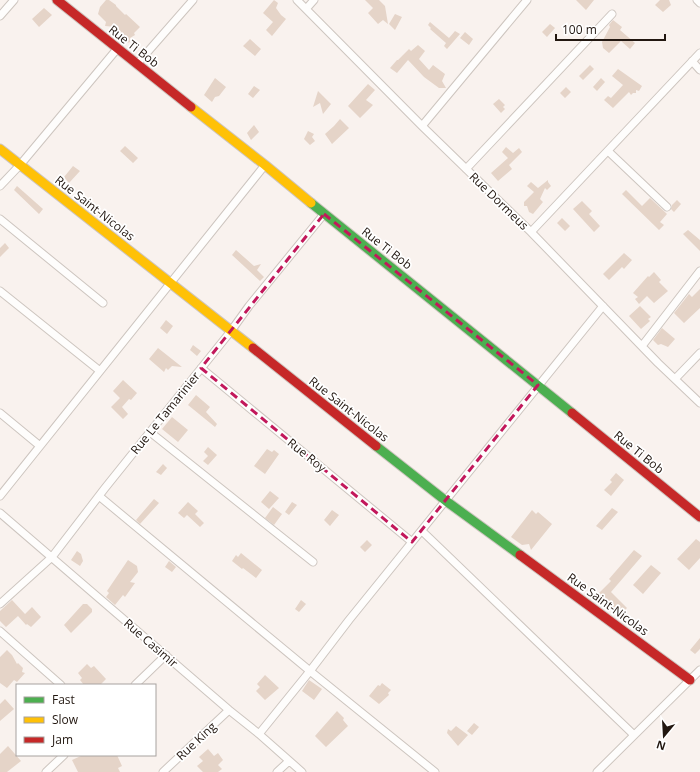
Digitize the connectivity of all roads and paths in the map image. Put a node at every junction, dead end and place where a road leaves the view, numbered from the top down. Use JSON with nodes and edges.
{"nodes":[{"id":1,"x":14,"y":0,"type":"edge"},
{"id":2,"x":57,"y":0,"type":"edge"},
{"id":3,"x":193,"y":0,"type":"edge"},
{"id":4,"x":297,"y":0,"type":"edge"},
{"id":5,"x":314,"y":0,"type":"edge"},
{"id":6,"x":527,"y":0,"type":"edge"},
{"id":7,"x":696,"y":0,"type":"edge"},
{"id":8,"x":700,"y":3,"type":"edge"},
{"id":9,"x":306,"y":9,"type":"junction"},
{"id":10,"x":612,"y":14,"type":"dead end"},
{"id":11,"x":0,"y":16,"type":"edge"},
{"id":12,"x":117,"y":49,"type":"junction"},
{"id":13,"x":700,"y":53,"type":"edge"},
{"id":14,"x":692,"y":62,"type":"junction"},
{"id":15,"x":137,"y":64,"type":"junction"},
{"id":16,"x":700,"y":70,"type":"edge"},
{"id":17,"x":422,"y":126,"type":"junction"},
{"id":18,"x":0,"y":149,"type":"edge"},
{"id":19,"x":608,"y":151,"type":"junction"},
{"id":20,"x":20,"y":165,"type":"junction"},
{"id":21,"x":265,"y":165,"type":"junction"},
{"id":22,"x":466,"y":169,"type":"junction"},
{"id":23,"x":0,"y":186,"type":"edge"},
{"id":24,"x":667,"y":207,"type":"dead end"},
{"id":25,"x":324,"y":214,"type":"junction"},
{"id":26,"x":0,"y":219,"type":"edge"},
{"id":27,"x":531,"y":232,"type":"junction"},
{"id":28,"x":700,"y":270,"type":"edge"},
{"id":29,"x":171,"y":283,"type":"junction"},
{"id":30,"x":0,"y":291,"type":"edge"},
{"id":31,"x":103,"y":303,"type":"dead end"},
{"id":32,"x":603,"y":306,"type":"junction"},
{"id":33,"x":231,"y":331,"type":"junction"},
{"id":34,"x":642,"y":346,"type":"junction"},
{"id":35,"x":700,"y":353,"type":"edge"},
{"id":36,"x":201,"y":368,"type":"junction"},
{"id":37,"x":100,"y":371,"type":"junction"},
{"id":38,"x":675,"y":379,"type":"junction"},
{"id":39,"x":538,"y":386,"type":"junction"},
{"id":40,"x":700,"y":403,"type":"edge"},
{"id":41,"x":0,"y":413,"type":"edge"},
{"id":42,"x":150,"y":432,"type":"junction"},
{"id":43,"x":40,"y":446,"type":"junction"},
{"id":44,"x":0,"y":496,"type":"edge"},
{"id":45,"x":99,"y":496,"type":"junction"},
{"id":46,"x":446,"y":501,"type":"junction"},
{"id":47,"x":0,"y":513,"type":"edge"},
{"id":48,"x":700,"y":517,"type":"edge"},
{"id":49,"x":422,"y":531,"type":"junction"},
{"id":50,"x":412,"y":542,"type":"junction"},
{"id":51,"x":52,"y":557,"type":"junction"},
{"id":52,"x":313,"y":562,"type":"dead end"},
{"id":53,"x":0,"y":604,"type":"edge"},
{"id":54,"x":0,"y":631,"type":"edge"},
{"id":55,"x":166,"y":655,"type":"junction"},
{"id":56,"x":310,"y":671,"type":"junction"},
{"id":57,"x":700,"y":671,"type":"edge"},
{"id":58,"x":690,"y":680,"type":"junction"},
{"id":59,"x":60,"y":684,"type":"edge"},
{"id":60,"x":136,"y":684,"type":"edge"},
{"id":61,"x":229,"y":710,"type":"junction"},
{"id":62,"x":259,"y":734,"type":"junction"},
{"id":63,"x":634,"y":736,"type":"junction"},
{"id":64,"x":63,"y":756,"type":"edge"},
{"id":65,"x":289,"y":761,"type":"junction"},
{"id":66,"x":46,"y":772,"type":"edge"},
{"id":67,"x":163,"y":772,"type":"edge"},
{"id":68,"x":277,"y":772,"type":"edge"},
{"id":69,"x":302,"y":772,"type":"edge"},
{"id":70,"x":435,"y":772,"type":"edge"},
{"id":71,"x":597,"y":772,"type":"edge"}],
"edges":[{"from":1,"to":11,"type":"street"},
{"from":2,"to":12,"type":"street","name":"Rue Ti Bob"},
{"from":3,"to":15,"type":"street"},
{"from":4,"to":9,"type":"street","name":"Rue Dormeus"},
{"from":5,"to":9,"type":"street"},
{"from":6,"to":17,"type":"street"},
{"from":7,"to":8,"type":"street"},
{"from":9,"to":17,"type":"street","name":"Rue Dormeus"},
{"from":10,"to":22,"type":"street"},
{"from":12,"to":15,"type":"street","name":"Rue Ti Bob"},
{"from":12,"to":20,"type":"street"},
{"from":13,"to":14,"type":"street"},
{"from":14,"to":16,"type":"street"},
{"from":14,"to":19,"type":"street"},
{"from":15,"to":21,"type":"street","name":"Rue Ti Bob"},
{"from":17,"to":22,"type":"street","name":"Rue Dormeus"},
{"from":18,"to":20,"type":"street","name":"Rue Saint-Nicolas"},
{"from":19,"to":24,"type":"street"},
{"from":19,"to":27,"type":"street"},
{"from":20,"to":23,"type":"street"},
{"from":20,"to":29,"type":"street","name":"Rue Saint-Nicolas"},
{"from":21,"to":25,"type":"street","name":"Rue Ti Bob"},
{"from":21,"to":29,"type":"street"},
{"from":22,"to":27,"type":"street","name":"Rue Dormeus"},
{"from":25,"to":33,"type":"street","name":"Rue Le Tamarinier"},
{"from":25,"to":39,"type":"street","name":"Rue Ti Bob"},
{"from":26,"to":31,"type":"street"},
{"from":27,"to":32,"type":"street","name":"Rue Dormeus"},
{"from":28,"to":34,"type":"street"},
{"from":29,"to":33,"type":"street","name":"Rue Saint-Nicolas"},
{"from":29,"to":37,"type":"street"},
{"from":30,"to":37,"type":"street"},
{"from":32,"to":34,"type":"street","name":"Rue Dormeus"},
{"from":32,"to":39,"type":"street"},
{"from":33,"to":36,"type":"street","name":"Rue Le Tamarinier"},
{"from":33,"to":46,"type":"street","name":"Rue Saint-Nicolas"},
{"from":34,"to":38,"type":"street","name":"Rue Dormeus"},
{"from":35,"to":38,"type":"street"},
{"from":36,"to":42,"type":"street","name":"Rue Le Tamarinier"},
{"from":36,"to":50,"type":"street","name":"Rue Roy"},
{"from":37,"to":43,"type":"street"},
{"from":38,"to":40,"type":"street","name":"Rue Dormeus"},
{"from":39,"to":46,"type":"street"},
{"from":39,"to":48,"type":"street","name":"Rue Ti Bob"},
{"from":41,"to":43,"type":"street"},
{"from":42,"to":45,"type":"street","name":"Rue Le Tamarinier"},
{"from":42,"to":52,"type":"street"},
{"from":43,"to":44,"type":"street"},
{"from":45,"to":51,"type":"street","name":"Rue Le Tamarinier"},
{"from":45,"to":56,"type":"street"},
{"from":46,"to":49,"type":"street"},
{"from":46,"to":58,"type":"street","name":"Rue Saint-Nicolas"},
{"from":47,"to":51,"type":"street","name":"Rue Casimir"},
{"from":49,"to":50,"type":"street"},
{"from":49,"to":63,"type":"street"},
{"from":50,"to":56,"type":"street"},
{"from":51,"to":53,"type":"street","name":"Rue Le Tamarinier"},
{"from":51,"to":55,"type":"street","name":"Rue Casimir"},
{"from":54,"to":59,"type":"street"},
{"from":55,"to":60,"type":"street"},
{"from":55,"to":61,"type":"street","name":"Rue Casimir"},
{"from":56,"to":62,"type":"street"},
{"from":56,"to":70,"type":"street"},
{"from":57,"to":58,"type":"street"},
{"from":58,"to":63,"type":"street"},
{"from":61,"to":62,"type":"street","name":"Rue Casimir"},
{"from":61,"to":67,"type":"street","name":"Rue King"},
{"from":62,"to":65,"type":"street","name":"Rue Casimir"},
{"from":63,"to":71,"type":"street"},
{"from":64,"to":66,"type":"street"},
{"from":65,"to":68,"type":"street"},
{"from":65,"to":69,"type":"street","name":"Rue Casimir"}]}
